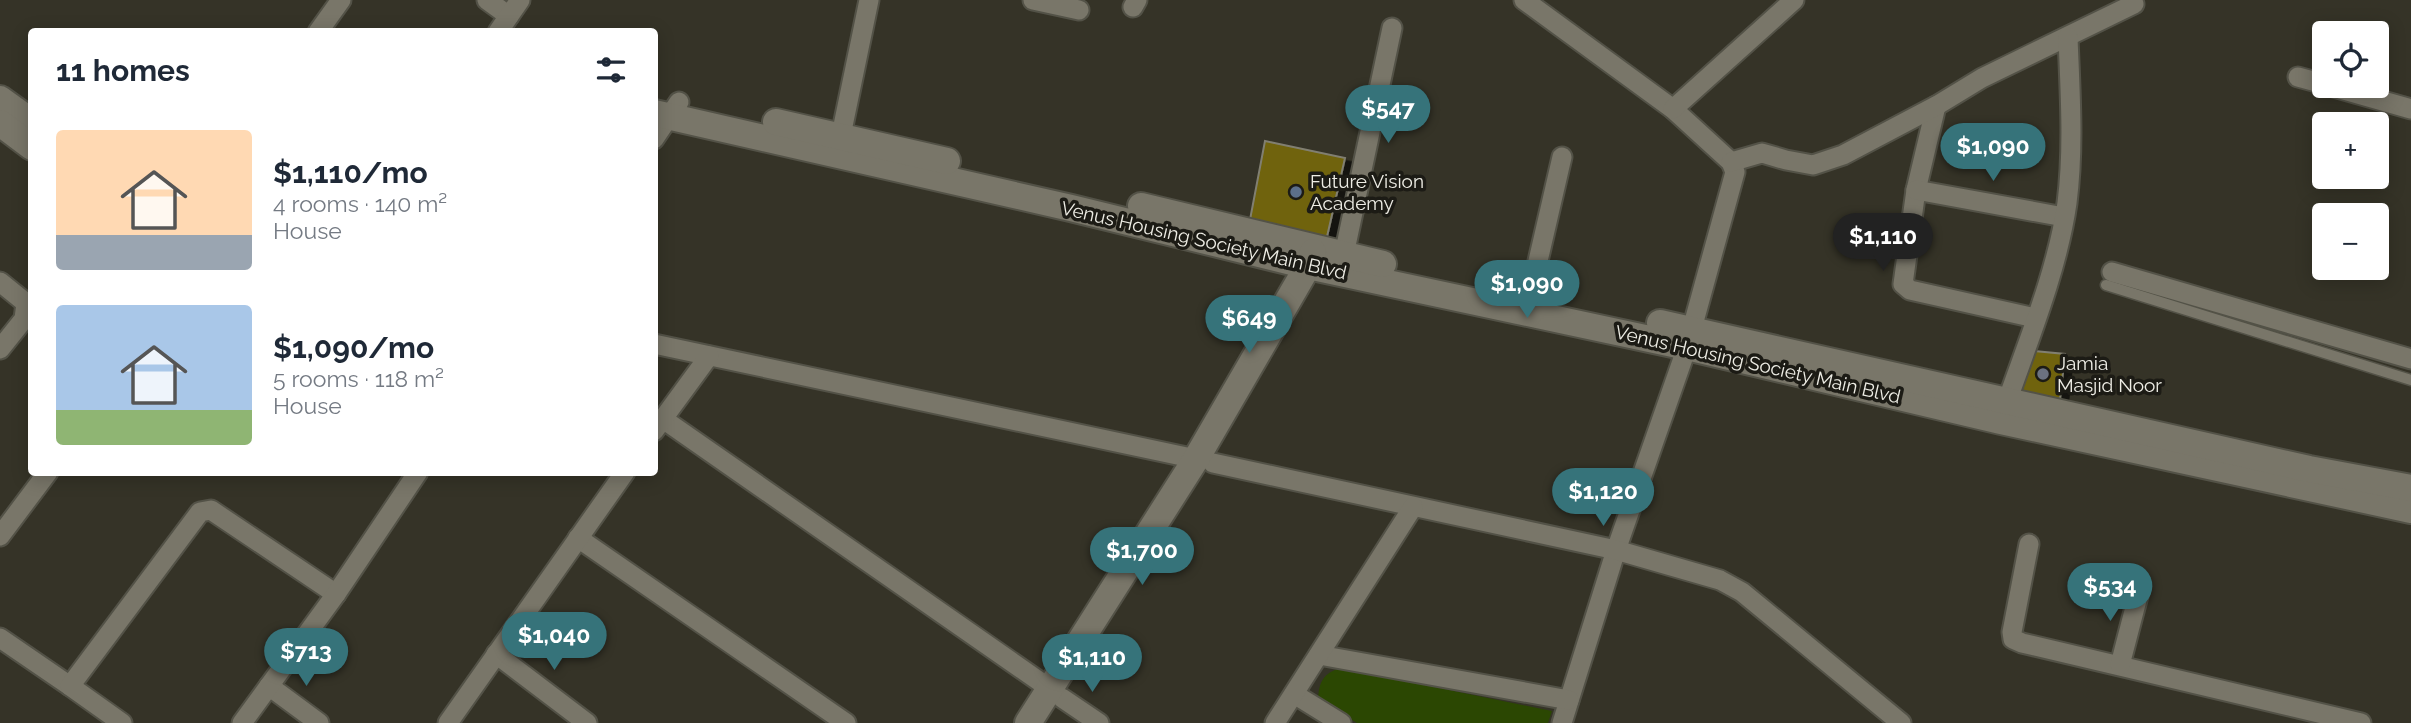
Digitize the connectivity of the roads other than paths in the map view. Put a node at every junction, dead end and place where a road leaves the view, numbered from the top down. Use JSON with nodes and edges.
{"nodes":[{"id":1,"x":341,"y":0,"type":"edge"},
{"id":2,"x":487,"y":0,"type":"edge"},
{"id":3,"x":869,"y":0,"type":"edge"},
{"id":4,"x":1034,"y":0,"type":"edge"},
{"id":5,"x":1524,"y":0,"type":"edge"},
{"id":6,"x":1792,"y":0,"type":"edge"},
{"id":7,"x":2134,"y":4,"type":"dead end"},
{"id":8,"x":1079,"y":10,"type":"dead end"},
{"id":9,"x":509,"y":16,"type":"edge"},
{"id":10,"x":320,"y":28,"type":"edge"},
{"id":11,"x":1392,"y":28,"type":"dead end"},
{"id":12,"x":2068,"y":37,"type":"junction"},
{"id":13,"x":2298,"y":76,"type":"dead end"},
{"id":14,"x":2312,"y":80,"type":"edge"},
{"id":15,"x":2372,"y":98,"type":"edge"},
{"id":16,"x":0,"y":99,"type":"edge"},
{"id":17,"x":1936,"y":106,"type":"junction"},
{"id":18,"x":665,"y":107,"type":"edge"},
{"id":19,"x":1673,"y":109,"type":"junction"},
{"id":20,"x":2411,"y":109,"type":"edge"},
{"id":21,"x":28,"y":119,"type":"edge"},
{"id":22,"x":0,"y":123,"type":"edge"},
{"id":23,"x":658,"y":127,"type":"edge"},
{"id":24,"x":28,"y":144,"type":"edge"},
{"id":25,"x":839,"y":145,"type":"junction"},
{"id":26,"x":1562,"y":157,"type":"dead end"},
{"id":27,"x":1731,"y":162,"type":"junction"},
{"id":28,"x":1916,"y":190,"type":"junction"},
{"id":29,"x":2064,"y":216,"type":"junction"},
{"id":30,"x":1325,"y":258,"type":"junction"},
{"id":31,"x":2109,"y":278,"type":"joint"},
{"id":32,"x":0,"y":282,"type":"edge"},
{"id":33,"x":1528,"y":304,"type":"junction"},
{"id":34,"x":2035,"y":318,"type":"junction"},
{"id":35,"x":1689,"y":338,"type":"junction"},
{"id":36,"x":658,"y":345,"type":"edge"},
{"id":37,"x":0,"y":349,"type":"edge"},
{"id":38,"x":709,"y":356,"type":"junction"},
{"id":39,"x":2411,"y":359,"type":"edge"},
{"id":40,"x":2411,"y":380,"type":"edge"},
{"id":41,"x":2004,"y":411,"type":"junction"},
{"id":42,"x":659,"y":425,"type":"edge"},
{"id":43,"x":1205,"y":461,"type":"junction"},
{"id":44,"x":45,"y":476,"type":"edge"},
{"id":45,"x":415,"y":476,"type":"edge"},
{"id":46,"x":622,"y":476,"type":"edge"},
{"id":47,"x":2411,"y":488,"type":"edge"},
{"id":48,"x":1413,"y":507,"type":"junction"},
{"id":49,"x":2411,"y":510,"type":"edge"},
{"id":50,"x":0,"y":536,"type":"edge"},
{"id":51,"x":578,"y":538,"type":"junction"},
{"id":52,"x":2029,"y":544,"type":"dead end"},
{"id":53,"x":1616,"y":550,"type":"junction"},
{"id":54,"x":2139,"y":592,"type":"dead end"},
{"id":55,"x":336,"y":594,"type":"junction"},
{"id":56,"x":0,"y":638,"type":"edge"},
{"id":57,"x":496,"y":654,"type":"junction"},
{"id":58,"x":1319,"y":655,"type":"junction"},
{"id":59,"x":2120,"y":665,"type":"junction"},
{"id":60,"x":70,"y":686,"type":"junction"},
{"id":61,"x":269,"y":686,"type":"junction"},
{"id":62,"x":1056,"y":693,"type":"junction"},
{"id":63,"x":1294,"y":694,"type":"junction"},
{"id":64,"x":1569,"y":700,"type":"junction"},
{"id":65,"x":122,"y":723,"type":"edge"},
{"id":66,"x":242,"y":723,"type":"edge"},
{"id":67,"x":319,"y":723,"type":"edge"},
{"id":68,"x":448,"y":723,"type":"edge"},
{"id":69,"x":587,"y":723,"type":"edge"},
{"id":70,"x":846,"y":723,"type":"edge"},
{"id":71,"x":1028,"y":723,"type":"edge"},
{"id":72,"x":1047,"y":723,"type":"edge"},
{"id":73,"x":1099,"y":723,"type":"edge"},
{"id":74,"x":1275,"y":723,"type":"edge"},
{"id":75,"x":1341,"y":723,"type":"edge"},
{"id":76,"x":1562,"y":723,"type":"edge"},
{"id":77,"x":1901,"y":723,"type":"edge"},
{"id":78,"x":2361,"y":723,"type":"edge"}],
"edges":[{"from":1,"to":10,"type":"street"},
{"from":2,"to":9,"type":"street"},
{"from":3,"to":25,"type":"street"},
{"from":4,"to":8,"type":"street"},
{"from":5,"to":19,"type":"street"},
{"from":6,"to":19,"type":"street"},
{"from":7,"to":12,"type":"street"},
{"from":11,"to":30,"type":"street"},
{"from":12,"to":17,"type":"street"},
{"from":12,"to":29,"type":"street"},
{"from":13,"to":14,"type":"street"},
{"from":15,"to":20,"type":"street"},
{"from":16,"to":21,"type":"street"},
{"from":17,"to":27,"type":"street"},
{"from":17,"to":28,"type":"street"},
{"from":18,"to":23,"type":"street"},
{"from":18,"to":25,"type":"street","name":"Venus Housing Society Main Blvd"},
{"from":19,"to":27,"type":"street"},
{"from":22,"to":24,"type":"street"},
{"from":25,"to":30,"type":"street","name":"Venus Housing Society Main Blvd"},
{"from":26,"to":33,"type":"street"},
{"from":27,"to":35,"type":"street"},
{"from":28,"to":29,"type":"street"},
{"from":28,"to":34,"type":"street"},
{"from":29,"to":34,"type":"street"},
{"from":30,"to":33,"type":"street","name":"Venus Housing Society Main Blvd"},
{"from":30,"to":43,"type":"street"},
{"from":31,"to":39,"type":"street"},
{"from":31,"to":40,"type":"lane"},
{"from":32,"to":37,"type":"street"},
{"from":33,"to":35,"type":"street","name":"Venus Housing Society Main Blvd"},
{"from":34,"to":41,"type":"street"},
{"from":35,"to":41,"type":"street","name":"Venus Housing Society Main Blvd"},
{"from":35,"to":53,"type":"street"},
{"from":36,"to":38,"type":"street"},
{"from":38,"to":42,"type":"street"},
{"from":38,"to":43,"type":"street"},
{"from":41,"to":47,"type":"street","name":"Venus Housing Society Main Blvd"},
{"from":41,"to":49,"type":"street","name":"Venus Housing Society Main Blvd"},
{"from":42,"to":62,"type":"street"},
{"from":43,"to":48,"type":"street"},
{"from":43,"to":62,"type":"street"},
{"from":44,"to":50,"type":"street"},
{"from":45,"to":55,"type":"street"},
{"from":46,"to":51,"type":"street"},
{"from":48,"to":53,"type":"street"},
{"from":48,"to":58,"type":"street"},
{"from":51,"to":57,"type":"street"},
{"from":51,"to":70,"type":"street"},
{"from":52,"to":59,"type":"street"},
{"from":53,"to":64,"type":"street"},
{"from":53,"to":77,"type":"street"},
{"from":54,"to":59,"type":"street"},
{"from":55,"to":60,"type":"street"},
{"from":55,"to":61,"type":"street"},
{"from":56,"to":60,"type":"street"},
{"from":57,"to":68,"type":"street"},
{"from":57,"to":69,"type":"street"},
{"from":58,"to":63,"type":"street"},
{"from":58,"to":64,"type":"street"},
{"from":59,"to":78,"type":"street"},
{"from":60,"to":65,"type":"street"},
{"from":61,"to":66,"type":"street"},
{"from":61,"to":67,"type":"street"},
{"from":62,"to":71,"type":"street"},
{"from":62,"to":72,"type":"street"},
{"from":62,"to":73,"type":"street"},
{"from":63,"to":74,"type":"street"},
{"from":63,"to":75,"type":"street"},
{"from":64,"to":76,"type":"street"}]}
